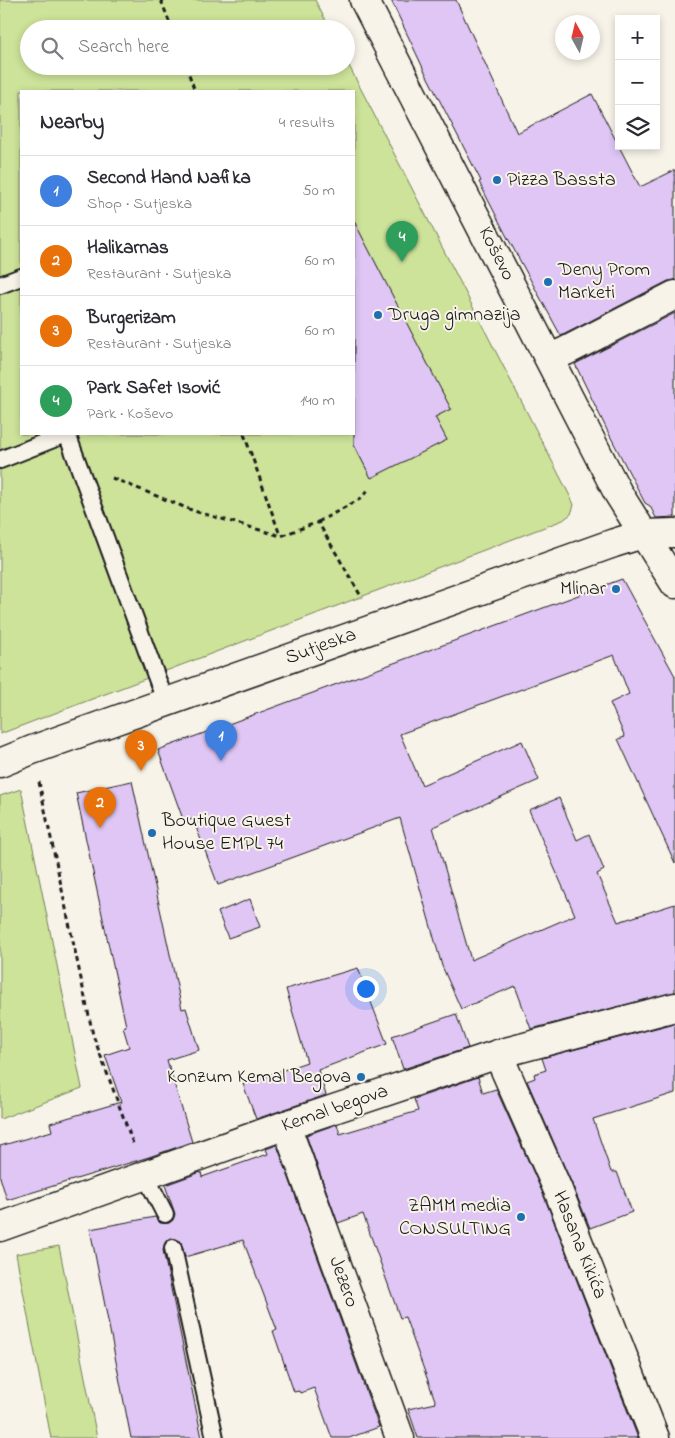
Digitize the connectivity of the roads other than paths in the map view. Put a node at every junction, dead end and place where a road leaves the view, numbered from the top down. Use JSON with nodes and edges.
{"nodes":[{"id":1,"x":364,"y":0,"type":"edge"},
{"id":2,"x":20,"y":277,"type":"edge"},
{"id":3,"x":0,"y":286,"type":"edge"},
{"id":4,"x":675,"y":296,"type":"edge"},
{"id":5,"x":550,"y":358,"type":"junction"},
{"id":6,"x":64,"y":435,"type":"edge"},
{"id":7,"x":67,"y":435,"type":"edge"},
{"id":8,"x":0,"y":460,"type":"edge"},
{"id":9,"x":675,"y":533,"type":"edge"},
{"id":10,"x":643,"y":534,"type":"junction"},
{"id":11,"x":675,"y":584,"type":"edge"},
{"id":12,"x":166,"y":703,"type":"junction"},
{"id":13,"x":0,"y":763,"type":"edge"},
{"id":14,"x":675,"y":1007,"type":"edge"},
{"id":15,"x":498,"y":1054,"type":"junction"},
{"id":16,"x":286,"y":1125,"type":"junction"},
{"id":17,"x":145,"y":1175,"type":"junction"},
{"id":18,"x":165,"y":1214,"type":"dead end"},
{"id":19,"x":0,"y":1227,"type":"edge"},
{"id":20,"x":173,"y":1248,"type":"dead end"},
{"id":21,"x":215,"y":1438,"type":"edge"},
{"id":22,"x":400,"y":1438,"type":"edge"},
{"id":23,"x":655,"y":1438,"type":"edge"}],
"edges":[{"from":1,"to":5,"type":"street","name":"Koševo"},
{"from":2,"to":3,"type":"lane"},
{"from":4,"to":5,"type":"street"},
{"from":5,"to":10,"type":"street","name":"Koševo"},
{"from":6,"to":8,"type":"lane"},
{"from":7,"to":12,"type":"lane"},
{"from":9,"to":10,"type":"street","name":"Sutjeska"},
{"from":10,"to":11,"type":"street","name":"Koševo"},
{"from":10,"to":12,"type":"street","name":"Sutjeska"},
{"from":12,"to":13,"type":"street","name":"Sutjeska"},
{"from":14,"to":15,"type":"street","name":"Kemal begova"},
{"from":15,"to":16,"type":"street","name":"Kemal begova"},
{"from":15,"to":23,"type":"street","name":"Hasana Kikića"},
{"from":16,"to":17,"type":"street","name":"Kemal begova"},
{"from":16,"to":22,"type":"street","name":"Jezero"},
{"from":17,"to":18,"type":"lane"},
{"from":17,"to":19,"type":"street","name":"Kemal begova"},
{"from":20,"to":21,"type":"lane"}]}
